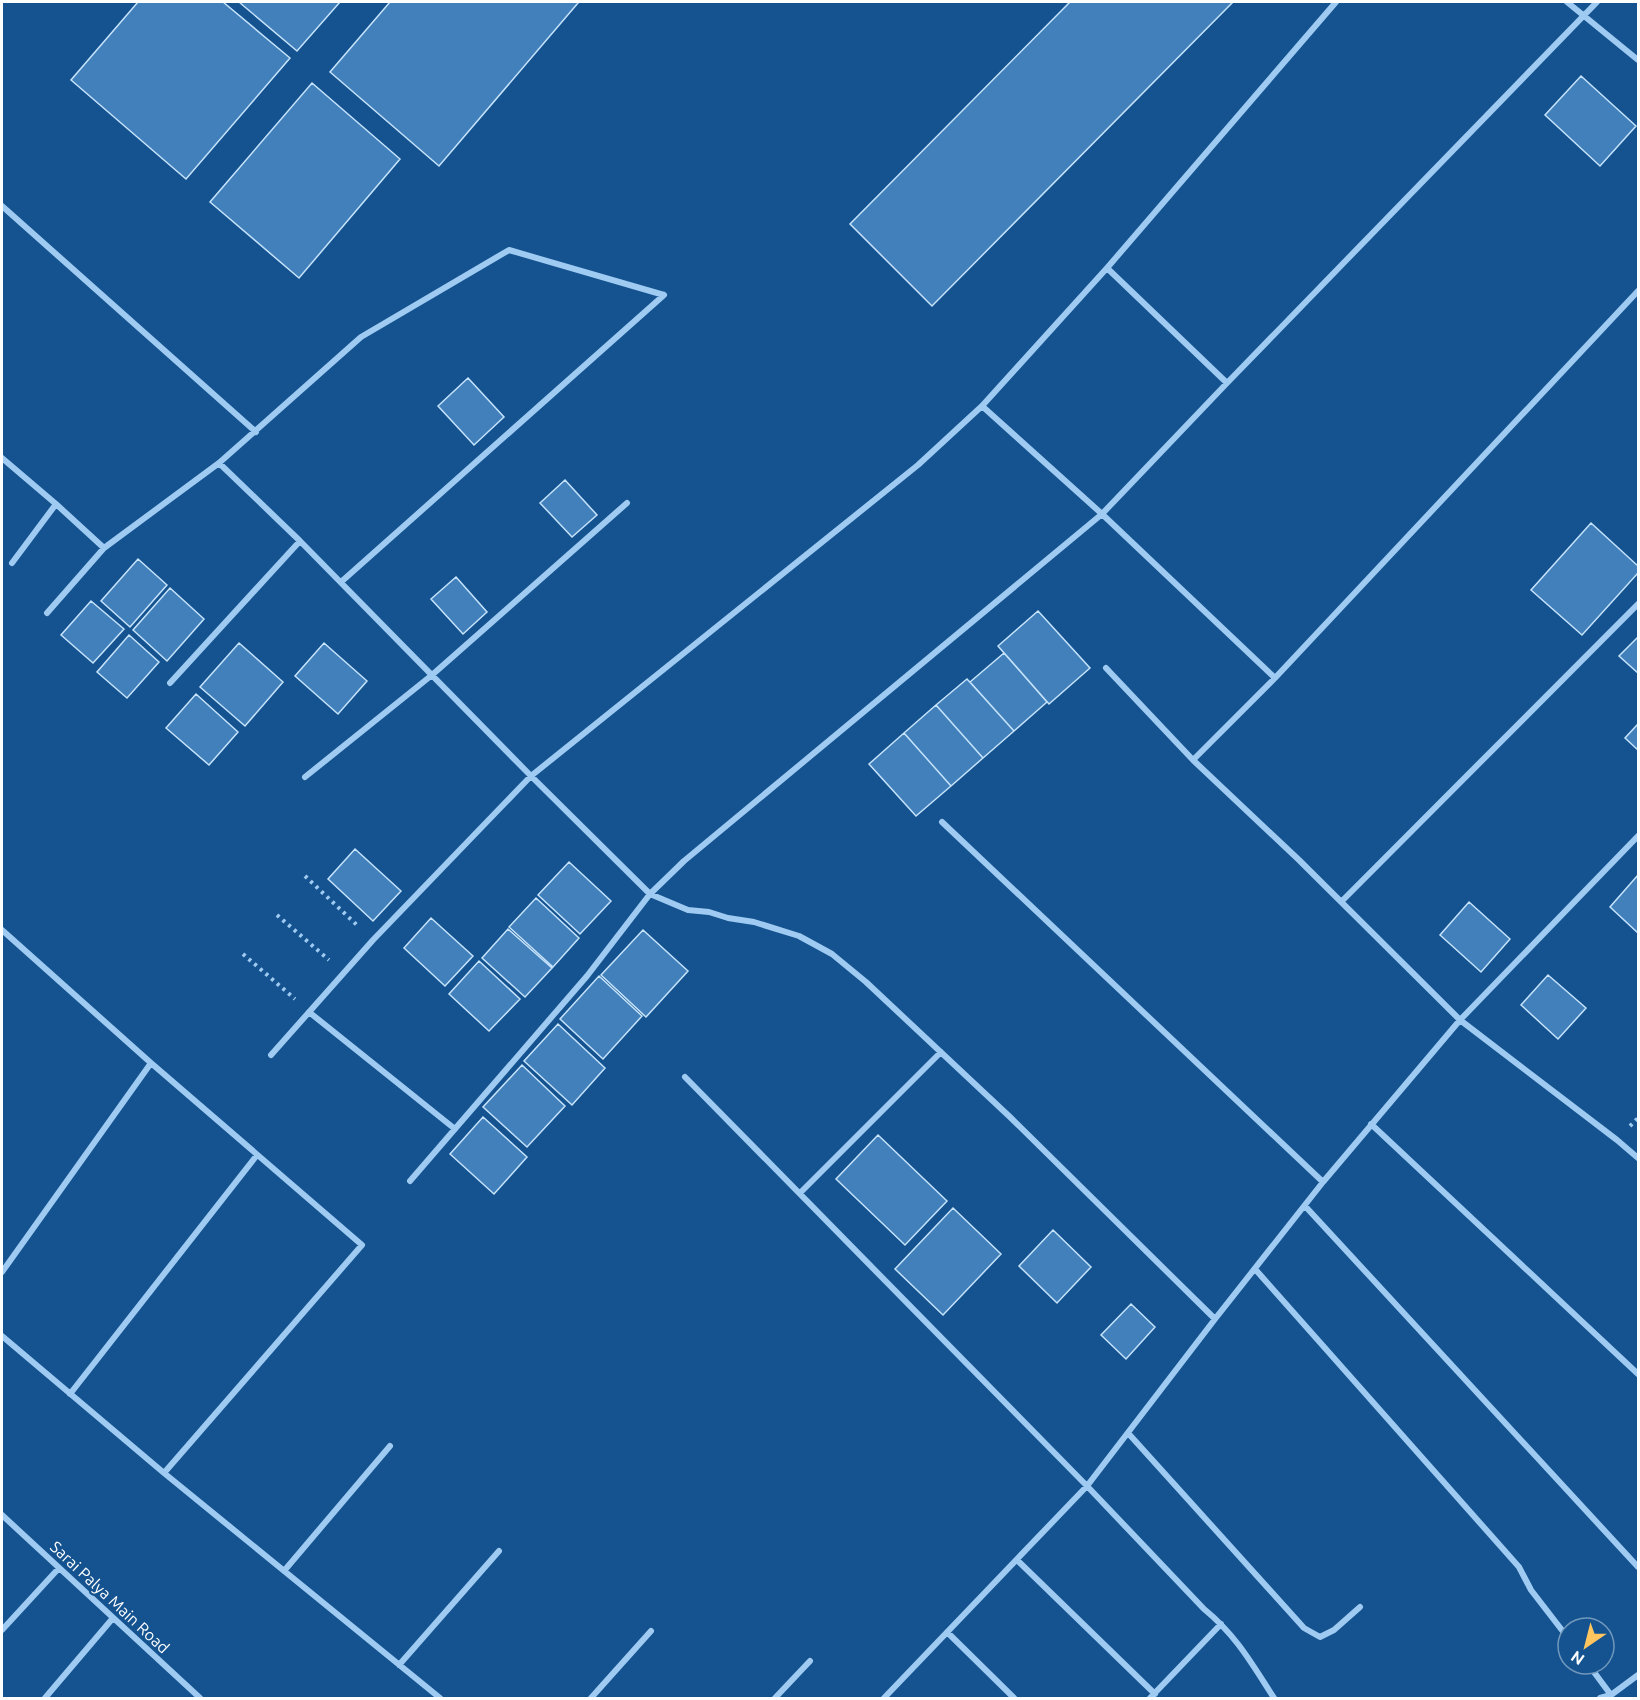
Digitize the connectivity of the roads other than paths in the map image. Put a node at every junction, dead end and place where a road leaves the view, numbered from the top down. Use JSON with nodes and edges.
{"nodes":[{"id":1,"x":1336,"y":2,"type":"edge"},
{"id":2,"x":1567,"y":2,"type":"edge"},
{"id":3,"x":1597,"y":2,"type":"edge"},
{"id":4,"x":1584,"y":16,"type":"junction"},
{"id":5,"x":1638,"y":60,"type":"edge"},
{"id":6,"x":2,"y":206,"type":"edge"},
{"id":7,"x":1107,"y":268,"type":"junction"},
{"id":8,"x":1638,"y":291,"type":"edge"},
{"id":9,"x":1227,"y":383,"type":"junction"},
{"id":10,"x":982,"y":406,"type":"junction"},
{"id":11,"x":256,"y":432,"type":"junction"},
{"id":12,"x":2,"y":458,"type":"edge"},
{"id":13,"x":219,"y":463,"type":"junction"},
{"id":14,"x":627,"y":503,"type":"dead end"},
{"id":15,"x":56,"y":504,"type":"junction"},
{"id":16,"x":1102,"y":514,"type":"junction"},
{"id":17,"x":300,"y":540,"type":"junction"},
{"id":18,"x":104,"y":548,"type":"junction"},
{"id":19,"x":12,"y":563,"type":"dead end"},
{"id":20,"x":341,"y":582,"type":"junction"},
{"id":21,"x":1638,"y":604,"type":"edge"},
{"id":22,"x":47,"y":613,"type":"dead end"},
{"id":23,"x":1106,"y":668,"type":"dead end"},
{"id":24,"x":432,"y":675,"type":"junction"},
{"id":25,"x":1275,"y":678,"type":"junction"},
{"id":26,"x":170,"y":684,"type":"dead end"},
{"id":27,"x":1193,"y":760,"type":"junction"},
{"id":28,"x":531,"y":776,"type":"junction"},
{"id":29,"x":305,"y":777,"type":"dead end"},
{"id":30,"x":942,"y":822,"type":"dead end"},
{"id":31,"x":1638,"y":836,"type":"edge"},
{"id":32,"x":650,"y":894,"type":"junction"},
{"id":33,"x":1341,"y":902,"type":"junction"},
{"id":34,"x":2,"y":930,"type":"edge"},
{"id":35,"x":309,"y":1012,"type":"junction"},
{"id":36,"x":1460,"y":1020,"type":"junction"},
{"id":37,"x":941,"y":1052,"type":"junction"},
{"id":38,"x":271,"y":1055,"type":"dead end"},
{"id":39,"x":151,"y":1063,"type":"junction"},
{"id":40,"x":685,"y":1077,"type":"dead end"},
{"id":41,"x":1371,"y":1124,"type":"junction"},
{"id":42,"x":455,"y":1129,"type":"junction"},
{"id":43,"x":257,"y":1155,"type":"junction"},
{"id":44,"x":1638,"y":1158,"type":"edge"},
{"id":45,"x":410,"y":1181,"type":"dead end"},
{"id":46,"x":1323,"y":1182,"type":"junction"},
{"id":47,"x":800,"y":1193,"type":"junction"},
{"id":48,"x":1305,"y":1206,"type":"junction"},
{"id":49,"x":1255,"y":1269,"type":"junction"},
{"id":50,"x":2,"y":1272,"type":"edge"},
{"id":51,"x":1215,"y":1319,"type":"junction"},
{"id":52,"x":2,"y":1336,"type":"edge"},
{"id":53,"x":1638,"y":1374,"type":"edge"},
{"id":54,"x":70,"y":1394,"type":"junction"},
{"id":55,"x":1128,"y":1433,"type":"junction"},
{"id":56,"x":390,"y":1446,"type":"dead end"},
{"id":57,"x":164,"y":1473,"type":"junction"},
{"id":58,"x":1087,"y":1486,"type":"junction"},
{"id":59,"x":2,"y":1515,"type":"edge"},
{"id":60,"x":500,"y":1551,"type":"dead end"},
{"id":61,"x":1017,"y":1560,"type":"junction"},
{"id":62,"x":1638,"y":1567,"type":"edge"},
{"id":63,"x":59,"y":1568,"type":"junction"},
{"id":64,"x":284,"y":1571,"type":"junction"},
{"id":65,"x":1360,"y":1607,"type":"dead end"},
{"id":66,"x":113,"y":1618,"type":"junction"},
{"id":67,"x":1556,"y":1622,"type":"edge"},
{"id":68,"x":1221,"y":1624,"type":"junction"},
{"id":69,"x":2,"y":1630,"type":"edge"},
{"id":70,"x":651,"y":1630,"type":"dead end"},
{"id":71,"x":947,"y":1632,"type":"junction"},
{"id":72,"x":810,"y":1661,"type":"dead end"},
{"id":73,"x":399,"y":1665,"type":"junction"},
{"id":74,"x":1638,"y":1675,"type":"edge"},
{"id":75,"x":1597,"y":1676,"type":"edge"},
{"id":76,"x":1611,"y":1695,"type":"junction"},
{"id":77,"x":1152,"y":1696,"type":"edge"},
{"id":78,"x":45,"y":1698,"type":"edge"},
{"id":79,"x":201,"y":1698,"type":"edge"},
{"id":80,"x":440,"y":1698,"type":"edge"},
{"id":81,"x":591,"y":1698,"type":"edge"},
{"id":82,"x":775,"y":1698,"type":"edge"},
{"id":83,"x":884,"y":1698,"type":"edge"},
{"id":84,"x":1014,"y":1698,"type":"edge"},
{"id":85,"x":1274,"y":1698,"type":"edge"},
{"id":86,"x":1600,"y":1698,"type":"edge"}],
"edges":[{"from":1,"to":7,"type":"street"},
{"from":2,"to":4,"type":"street"},
{"from":3,"to":4,"type":"street"},
{"from":4,"to":5,"type":"street"},
{"from":4,"to":9,"type":"street"},
{"from":6,"to":11,"type":"street"},
{"from":7,"to":9,"type":"street"},
{"from":7,"to":10,"type":"street"},
{"from":8,"to":25,"type":"street"},
{"from":9,"to":16,"type":"street"},
{"from":10,"to":16,"type":"street"},
{"from":10,"to":28,"type":"street"},
{"from":11,"to":13,"type":"street"},
{"from":11,"to":20,"type":"street"},
{"from":12,"to":15,"type":"street"},
{"from":13,"to":17,"type":"street"},
{"from":13,"to":18,"type":"street"},
{"from":14,"to":24,"type":"street"},
{"from":15,"to":18,"type":"street"},
{"from":15,"to":19,"type":"street"},
{"from":16,"to":25,"type":"street"},
{"from":16,"to":32,"type":"street"},
{"from":17,"to":20,"type":"street"},
{"from":17,"to":26,"type":"street"},
{"from":18,"to":22,"type":"street"},
{"from":20,"to":24,"type":"street"},
{"from":21,"to":33,"type":"street"},
{"from":23,"to":27,"type":"street"},
{"from":24,"to":28,"type":"street"},
{"from":24,"to":29,"type":"street"},
{"from":25,"to":27,"type":"street"},
{"from":27,"to":33,"type":"street"},
{"from":28,"to":32,"type":"street"},
{"from":28,"to":35,"type":"street"},
{"from":30,"to":46,"type":"street"},
{"from":31,"to":36,"type":"street"},
{"from":32,"to":37,"type":"street"},
{"from":32,"to":42,"type":"street"},
{"from":33,"to":36,"type":"street"},
{"from":34,"to":39,"type":"street"},
{"from":35,"to":38,"type":"street"},
{"from":35,"to":42,"type":"street"},
{"from":36,"to":41,"type":"street"},
{"from":36,"to":44,"type":"street"},
{"from":37,"to":47,"type":"street"},
{"from":37,"to":51,"type":"street"},
{"from":39,"to":43,"type":"street"},
{"from":39,"to":50,"type":"street"},
{"from":40,"to":47,"type":"street"},
{"from":41,"to":46,"type":"street"},
{"from":41,"to":53,"type":"street"},
{"from":42,"to":45,"type":"street"},
{"from":43,"to":54,"type":"street"},
{"from":43,"to":57,"type":"street"},
{"from":46,"to":48,"type":"street"},
{"from":47,"to":58,"type":"street"},
{"from":48,"to":49,"type":"street"},
{"from":48,"to":62,"type":"street"},
{"from":49,"to":51,"type":"street"},
{"from":49,"to":67,"type":"street"},
{"from":51,"to":55,"type":"street"},
{"from":52,"to":54,"type":"street"},
{"from":54,"to":57,"type":"street"},
{"from":55,"to":58,"type":"street"},
{"from":55,"to":65,"type":"street"},
{"from":56,"to":64,"type":"street"},
{"from":57,"to":64,"type":"street"},
{"from":58,"to":61,"type":"street"},
{"from":58,"to":68,"type":"street"},
{"from":59,"to":63,"type":"street","name":"Sarai Palya Main Road"},
{"from":60,"to":73,"type":"street"},
{"from":61,"to":71,"type":"street"},
{"from":61,"to":77,"type":"street"},
{"from":63,"to":66,"type":"street","name":"Sarai Palya Main Road"},
{"from":63,"to":69,"type":"street"},
{"from":64,"to":73,"type":"street"},
{"from":66,"to":78,"type":"street"},
{"from":66,"to":79,"type":"street","name":"Sarai Palya Main Road"},
{"from":68,"to":77,"type":"street"},
{"from":68,"to":85,"type":"street"},
{"from":70,"to":81,"type":"street"},
{"from":71,"to":83,"type":"street"},
{"from":71,"to":84,"type":"street"},
{"from":72,"to":82,"type":"street"},
{"from":73,"to":80,"type":"street"},
{"from":74,"to":76,"type":"street"},
{"from":75,"to":76,"type":"street"},
{"from":76,"to":86,"type":"street"}]}
